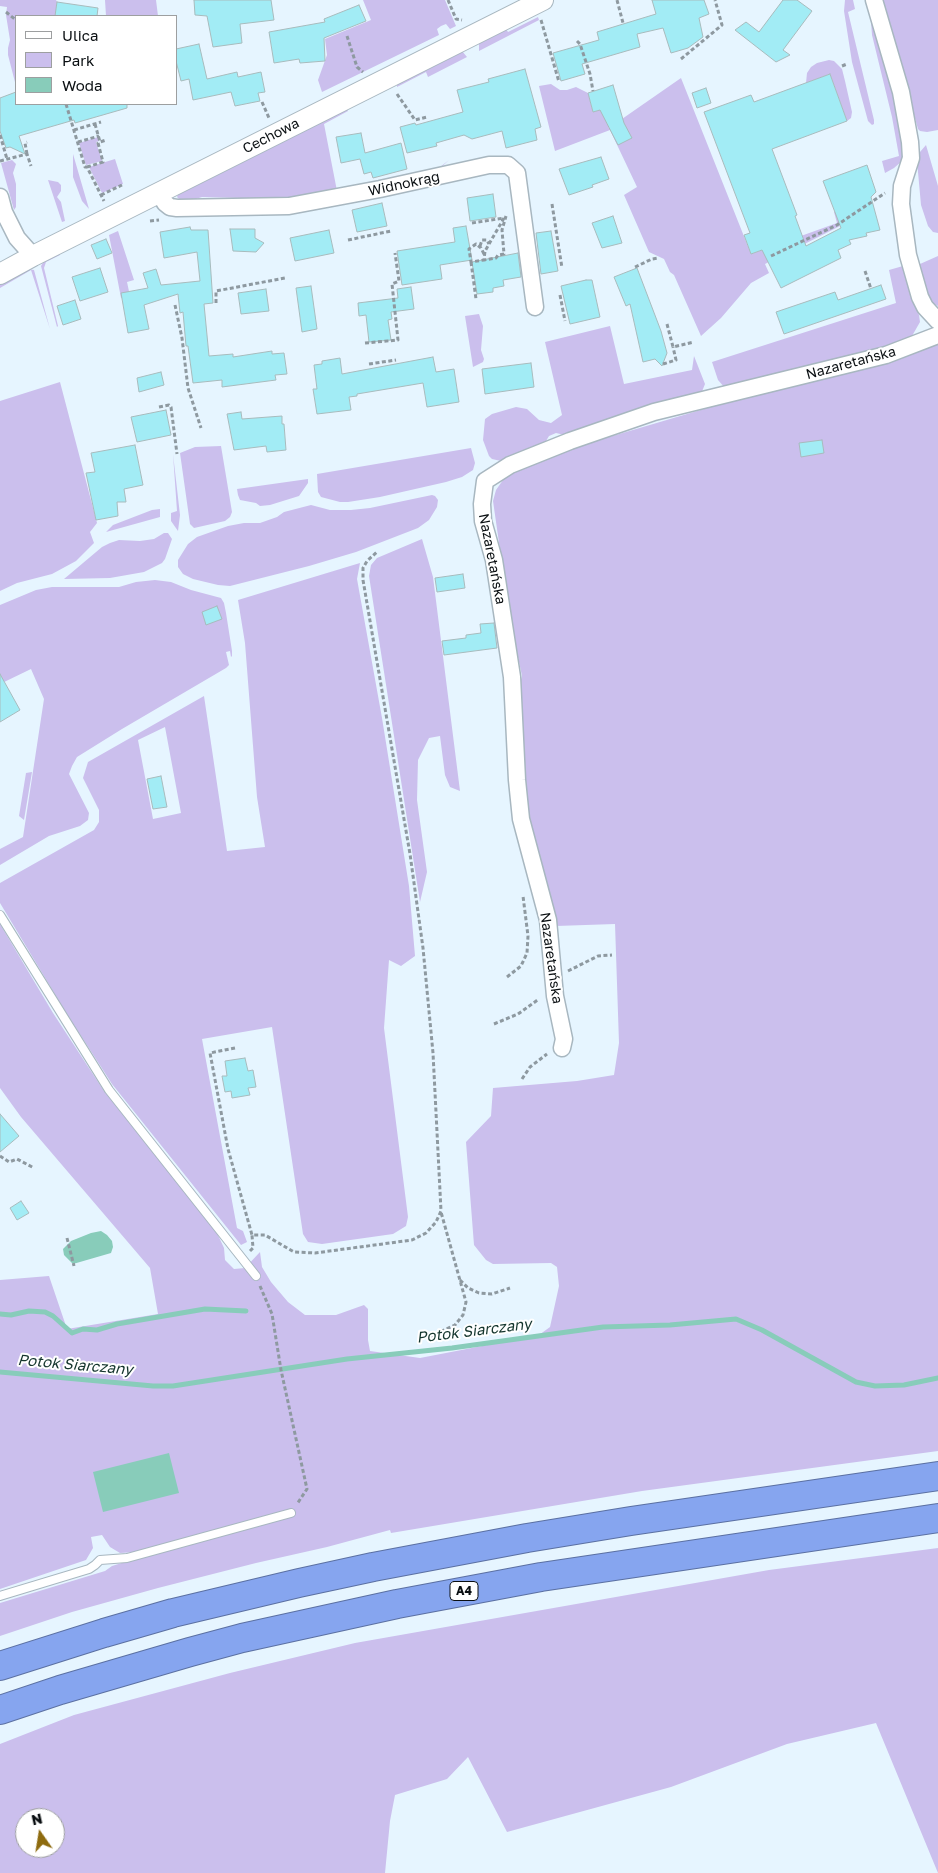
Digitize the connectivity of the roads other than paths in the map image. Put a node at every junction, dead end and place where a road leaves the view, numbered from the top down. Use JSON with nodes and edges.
{"nodes":[{"id":1,"x":874,"y":0,"type":"edge"},
{"id":2,"x":542,"y":10,"type":"edge"},
{"id":3,"x":159,"y":192,"type":"junction"},
{"id":4,"x":0,"y":196,"type":"edge"},
{"id":5,"x":32,"y":256,"type":"junction"},
{"id":6,"x":0,"y":274,"type":"edge"},
{"id":7,"x":535,"y":307,"type":"dead end"},
{"id":8,"x":938,"y":321,"type":"edge"},
{"id":9,"x":938,"y":335,"type":"edge"},
{"id":10,"x":0,"y":915,"type":"edge"},
{"id":11,"x":562,"y":1048,"type":"road end"},
{"id":12,"x":256,"y":1276,"type":"road end"},
{"id":13,"x":938,"y":1476,"type":"edge"},
{"id":14,"x":290,"y":1513,"type":"road end"},
{"id":15,"x":938,"y":1518,"type":"edge"},
{"id":16,"x":0,"y":1596,"type":"edge"},
{"id":17,"x":0,"y":1666,"type":"edge"},
{"id":18,"x":0,"y":1710,"type":"edge"}],
"edges":[{"from":1,"to":8,"type":"street"},
{"from":2,"to":3,"type":"street","name":"Cechowa"},
{"from":3,"to":5,"type":"street","name":"Cechowa"},
{"from":3,"to":7,"type":"street","name":"Widnokrąg"},
{"from":4,"to":5,"type":"street"},
{"from":5,"to":6,"type":"street","name":"Cechowa"},
{"from":9,"to":11,"type":"street","name":"Nazaretańska"},
{"from":10,"to":12,"type":"lane"},
{"from":13,"to":17,"type":"highway"},
{"from":14,"to":16,"type":"lane"},
{"from":15,"to":18,"type":"highway","number":"A4"}]}
